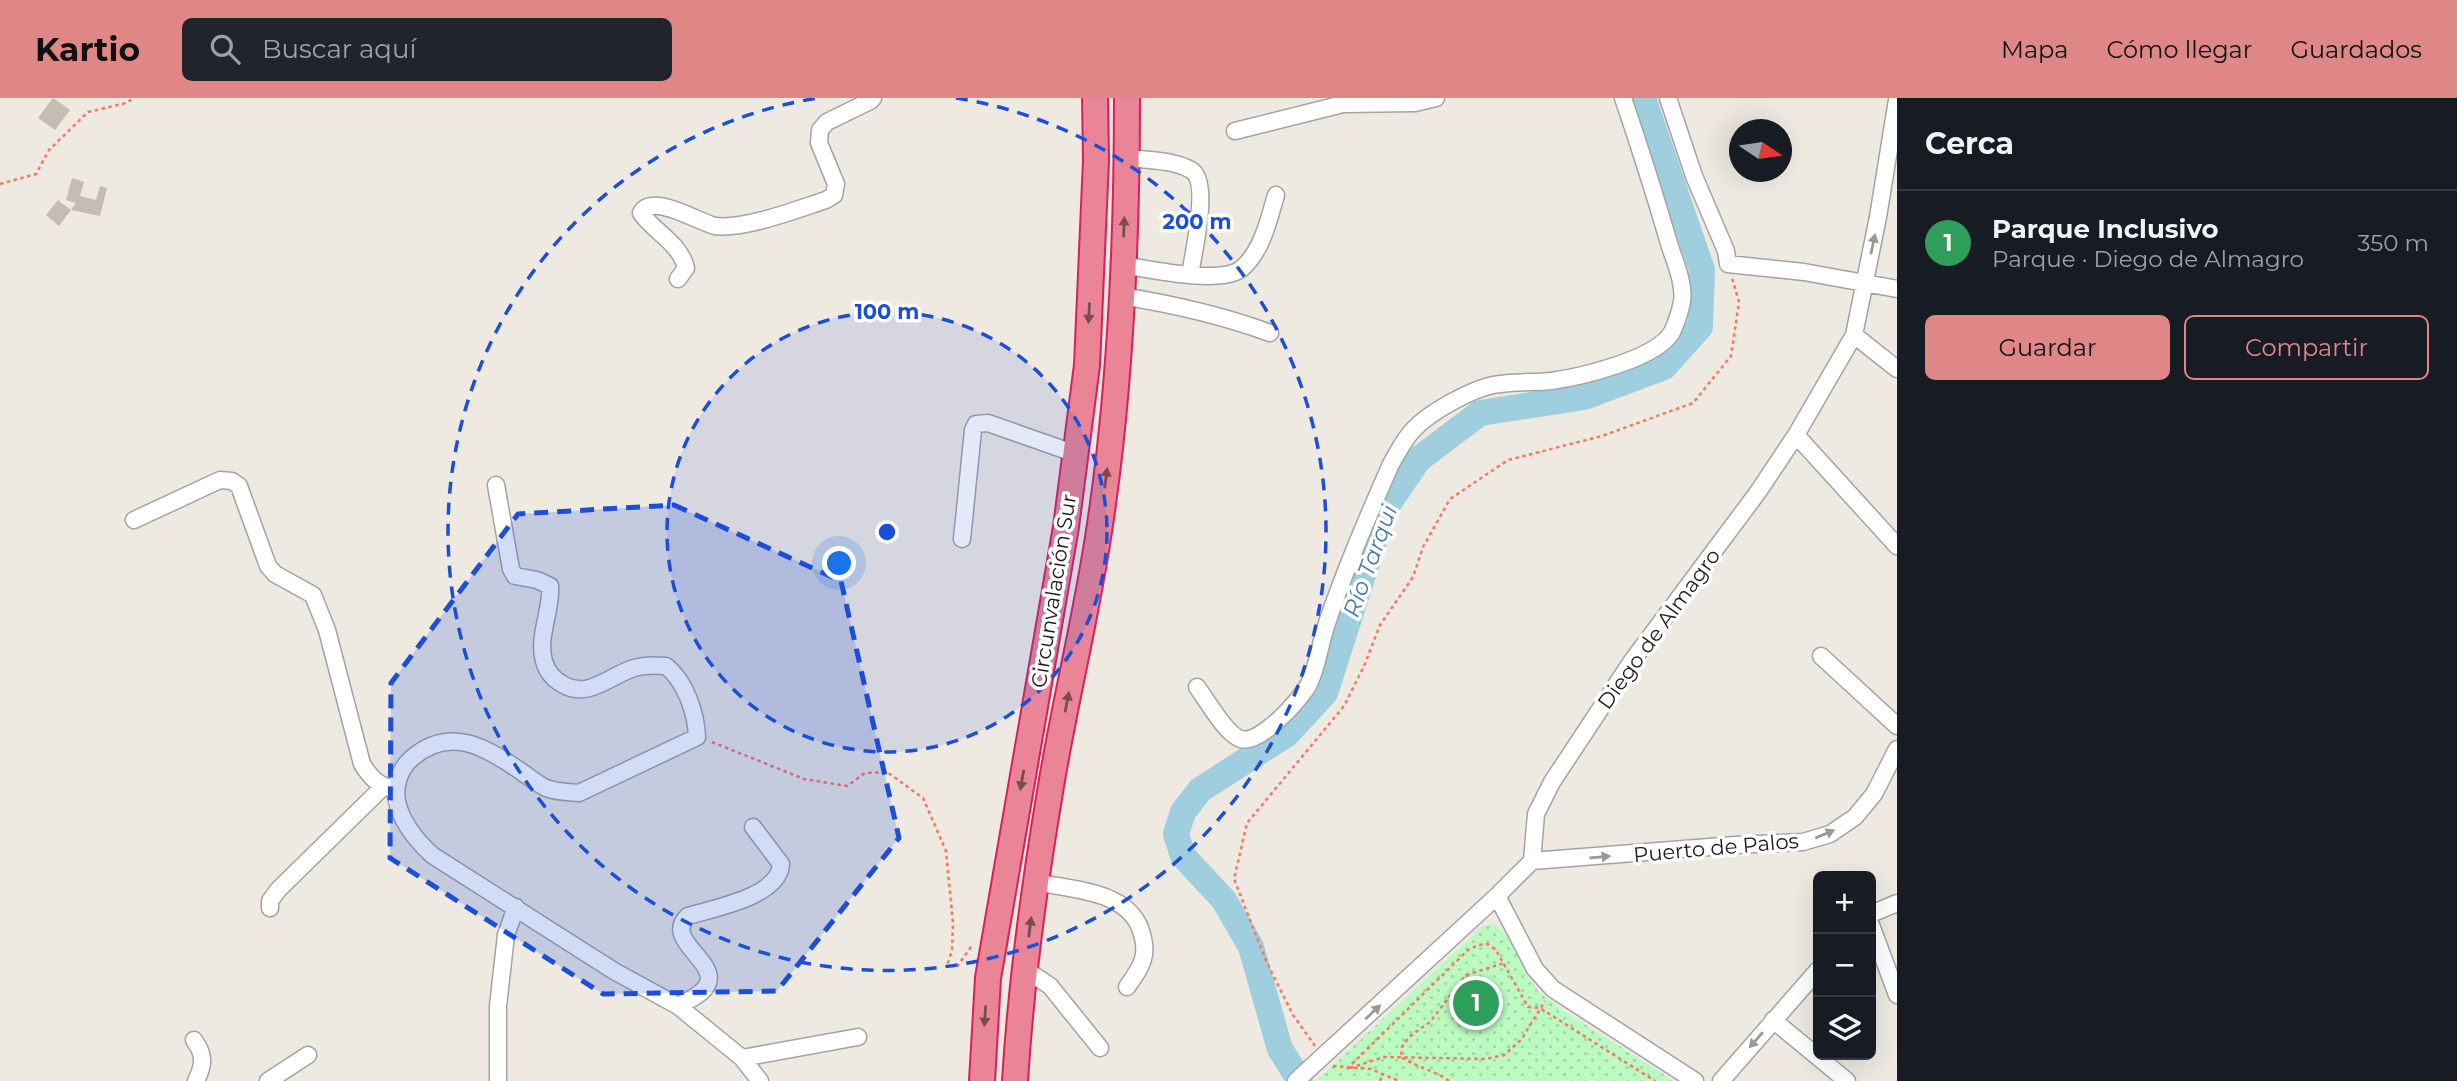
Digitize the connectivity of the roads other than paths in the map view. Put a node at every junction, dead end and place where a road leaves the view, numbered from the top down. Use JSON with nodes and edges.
{"nodes":[{"id":1,"x":873,"y":98,"type":"edge"},
{"id":2,"x":1095,"y":98,"type":"edge"},
{"id":3,"x":1127,"y":98,"type":"edge"},
{"id":4,"x":1436,"y":98,"type":"edge"},
{"id":5,"x":1623,"y":98,"type":"edge"},
{"id":6,"x":1668,"y":98,"type":"edge"},
{"id":7,"x":1897,"y":100,"type":"edge"},
{"id":8,"x":1235,"y":131,"type":"dead end"},
{"id":9,"x":1127,"y":158,"type":"junction"},
{"id":10,"x":1276,"y":195,"type":"dead end"},
{"id":11,"x":1122,"y":265,"type":"junction"},
{"id":12,"x":1190,"y":275,"type":"junction"},
{"id":13,"x":678,"y":279,"type":"dead end"},
{"id":14,"x":1864,"y":284,"type":"junction"},
{"id":15,"x":1897,"y":289,"type":"edge"},
{"id":16,"x":1121,"y":296,"type":"junction"},
{"id":17,"x":1270,"y":333,"type":"dead end"},
{"id":18,"x":1854,"y":335,"type":"junction"},
{"id":19,"x":1897,"y":369,"type":"edge"},
{"id":20,"x":1796,"y":435,"type":"junction"},
{"id":21,"x":1076,"y":454,"type":"junction"},
{"id":22,"x":496,"y":485,"type":"dead end"},
{"id":23,"x":134,"y":520,"type":"dead end"},
{"id":24,"x":962,"y":539,"type":"dead end"},
{"id":25,"x":1897,"y":545,"type":"edge"},
{"id":26,"x":1821,"y":656,"type":"dead end"},
{"id":27,"x":1197,"y":687,"type":"dead end"},
{"id":28,"x":1897,"y":726,"type":"edge"},
{"id":29,"x":1897,"y":749,"type":"edge"},
{"id":30,"x":389,"y":788,"type":"junction"},
{"id":31,"x":753,"y":827,"type":"dead end"},
{"id":32,"x":1532,"y":861,"type":"junction"},
{"id":33,"x":1036,"y":882,"type":"junction"},
{"id":34,"x":1497,"y":897,"type":"junction"},
{"id":35,"x":1897,"y":903,"type":"edge"},
{"id":36,"x":516,"y":907,"type":"junction"},
{"id":37,"x":270,"y":908,"type":"dead end"},
{"id":38,"x":1876,"y":912,"type":"edge"},
{"id":39,"x":1874,"y":934,"type":"edge"},
{"id":40,"x":1026,"y":970,"type":"junction"},
{"id":41,"x":1813,"y":976,"type":"edge"},
{"id":42,"x":1127,"y":987,"type":"dead end"},
{"id":43,"x":1897,"y":995,"type":"edge"},
{"id":44,"x":678,"y":1006,"type":"junction"},
{"id":45,"x":1773,"y":1020,"type":"junction"},
{"id":46,"x":858,"y":1037,"type":"dead end"},
{"id":47,"x":194,"y":1040,"type":"dead end"},
{"id":48,"x":1100,"y":1048,"type":"dead end"},
{"id":49,"x":308,"y":1055,"type":"dead end"},
{"id":50,"x":742,"y":1058,"type":"junction"},
{"id":51,"x":196,"y":1081,"type":"edge"},
{"id":52,"x":268,"y":1081,"type":"edge"},
{"id":53,"x":498,"y":1081,"type":"edge"},
{"id":54,"x":760,"y":1081,"type":"edge"},
{"id":55,"x":982,"y":1081,"type":"edge"},
{"id":56,"x":1015,"y":1081,"type":"edge"},
{"id":57,"x":1296,"y":1081,"type":"edge"},
{"id":58,"x":1695,"y":1081,"type":"edge"},
{"id":59,"x":1721,"y":1081,"type":"edge"},
{"id":60,"x":1847,"y":1081,"type":"edge"}],
"edges":[{"from":1,"to":13,"type":"street"},
{"from":2,"to":21,"type":"highway","name":"Circunvalación Sur","one_way":true},
{"from":3,"to":9,"type":"highway","name":"Circunvalación Sur"},
{"from":4,"to":8,"type":"street"},
{"from":5,"to":27,"type":"street"},
{"from":6,"to":14,"type":"street"},
{"from":14,"to":7,"type":"street","name":"Diego de Almagro","one_way":true},
{"from":11,"to":9,"type":"highway","name":"Circunvalación Sur","one_way":true},
{"from":9,"to":12,"type":"street"},
{"from":10,"to":12,"type":"street"},
{"from":11,"to":12,"type":"street"},
{"from":11,"to":16,"type":"highway","name":"Circunvalación Sur"},
{"from":14,"to":15,"type":"street"},
{"from":14,"to":18,"type":"street","name":"Diego de Almagro"},
{"from":16,"to":17,"type":"street"},
{"from":33,"to":16,"type":"highway","name":"Circunvalación Sur","one_way":true},
{"from":18,"to":19,"type":"street"},
{"from":18,"to":20,"type":"street","name":"Diego de Almagro"},
{"from":20,"to":25,"type":"street"},
{"from":20,"to":32,"type":"street","name":"Diego de Almagro"},
{"from":21,"to":24,"type":"street"},
{"from":21,"to":55,"type":"highway","name":"Circunvalación Sur","one_way":true},
{"from":22,"to":30,"type":"street"},
{"from":23,"to":30,"type":"street"},
{"from":26,"to":28,"type":"street"},
{"from":32,"to":29,"type":"street","name":"Puerto de Palos","one_way":true},
{"from":30,"to":36,"type":"street"},
{"from":30,"to":37,"type":"street"},
{"from":31,"to":44,"type":"street"},
{"from":32,"to":34,"type":"street"},
{"from":40,"to":33,"type":"highway","name":"Circunvalación Sur","one_way":true},
{"from":33,"to":42,"type":"street"},
{"from":57,"to":34,"type":"street","one_way":true},
{"from":34,"to":58,"type":"street"},
{"from":35,"to":38,"type":"street"},
{"from":36,"to":44,"type":"street"},
{"from":36,"to":53,"type":"street"},
{"from":39,"to":43,"type":"street"},
{"from":40,"to":48,"type":"street"},
{"from":40,"to":56,"type":"highway","name":"Circunvalación Sur"},
{"from":41,"to":45,"type":"street"},
{"from":44,"to":50,"type":"street"},
{"from":45,"to":59,"type":"street","one_way":true},
{"from":45,"to":60,"type":"street"},
{"from":46,"to":50,"type":"street"},
{"from":47,"to":51,"type":"street"},
{"from":49,"to":52,"type":"street"},
{"from":50,"to":54,"type":"street"}]}
